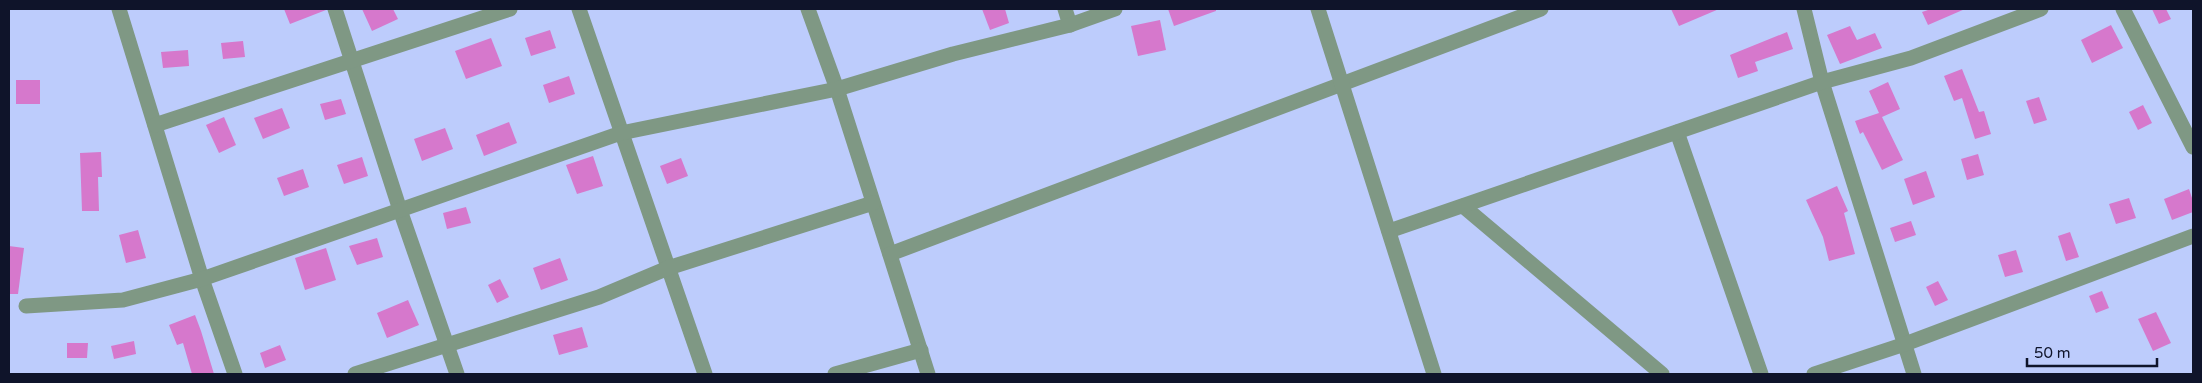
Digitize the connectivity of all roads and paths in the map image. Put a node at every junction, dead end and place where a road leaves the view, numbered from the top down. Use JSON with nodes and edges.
{"nodes":[{"id":1,"x":119,"y":9,"type":"edge"},
{"id":2,"x":335,"y":9,"type":"edge"},
{"id":3,"x":510,"y":9,"type":"edge"},
{"id":4,"x":579,"y":9,"type":"edge"},
{"id":5,"x":808,"y":9,"type":"edge"},
{"id":6,"x":1065,"y":9,"type":"edge"},
{"id":7,"x":1115,"y":9,"type":"edge"},
{"id":8,"x":1318,"y":9,"type":"edge"},
{"id":9,"x":1541,"y":9,"type":"edge"},
{"id":10,"x":1804,"y":9,"type":"edge"},
{"id":11,"x":2041,"y":9,"type":"edge"},
{"id":12,"x":2123,"y":9,"type":"edge"},
{"id":13,"x":1070,"y":25,"type":"junction"},
{"id":14,"x":351,"y":60,"type":"junction"},
{"id":15,"x":1822,"y":82,"type":"junction"},
{"id":16,"x":1342,"y":85,"type":"junction"},
{"id":17,"x":836,"y":89,"type":"junction"},
{"id":18,"x":155,"y":125,"type":"junction"},
{"id":19,"x":1678,"y":132,"type":"junction"},
{"id":20,"x":621,"y":133,"type":"junction"},
{"id":21,"x":2193,"y":147,"type":"edge"},
{"id":22,"x":873,"y":203,"type":"junction"},
{"id":23,"x":1463,"y":206,"type":"junction"},
{"id":24,"x":400,"y":210,"type":"junction"},
{"id":25,"x":1389,"y":231,"type":"junction"},
{"id":26,"x":2193,"y":236,"type":"edge"},
{"id":27,"x":890,"y":254,"type":"junction"},
{"id":28,"x":668,"y":268,"type":"junction"},
{"id":29,"x":202,"y":279,"type":"junction"},
{"id":30,"x":26,"y":306,"type":"dead end"},
{"id":31,"x":1905,"y":344,"type":"junction"},
{"id":32,"x":447,"y":346,"type":"junction"},
{"id":33,"x":921,"y":350,"type":"junction"},
{"id":34,"x":235,"y":374,"type":"edge"},
{"id":35,"x":355,"y":374,"type":"edge"},
{"id":36,"x":457,"y":374,"type":"edge"},
{"id":37,"x":705,"y":374,"type":"edge"},
{"id":38,"x":836,"y":374,"type":"edge"},
{"id":39,"x":928,"y":374,"type":"edge"},
{"id":40,"x":1434,"y":374,"type":"edge"},
{"id":41,"x":1662,"y":374,"type":"edge"},
{"id":42,"x":1761,"y":374,"type":"edge"},
{"id":43,"x":1814,"y":374,"type":"edge"},
{"id":44,"x":1914,"y":374,"type":"edge"}],
"edges":[{"from":1,"to":18,"type":"street"},
{"from":2,"to":14,"type":"street"},
{"from":3,"to":14,"type":"street"},
{"from":4,"to":20,"type":"street"},
{"from":5,"to":17,"type":"street"},
{"from":6,"to":13,"type":"street"},
{"from":7,"to":13,"type":"street"},
{"from":8,"to":16,"type":"street"},
{"from":9,"to":16,"type":"street"},
{"from":10,"to":15,"type":"street"},
{"from":11,"to":15,"type":"street"},
{"from":12,"to":21,"type":"street"},
{"from":13,"to":17,"type":"street"},
{"from":14,"to":18,"type":"street"},
{"from":14,"to":24,"type":"street"},
{"from":15,"to":19,"type":"street"},
{"from":15,"to":31,"type":"street"},
{"from":16,"to":25,"type":"street"},
{"from":16,"to":27,"type":"street"},
{"from":17,"to":20,"type":"street"},
{"from":17,"to":22,"type":"street"},
{"from":18,"to":29,"type":"street"},
{"from":19,"to":23,"type":"street"},
{"from":19,"to":42,"type":"street"},
{"from":20,"to":24,"type":"street"},
{"from":20,"to":28,"type":"street"},
{"from":22,"to":27,"type":"street"},
{"from":22,"to":28,"type":"street"},
{"from":23,"to":25,"type":"street"},
{"from":23,"to":41,"type":"street"},
{"from":24,"to":29,"type":"street"},
{"from":24,"to":32,"type":"street"},
{"from":25,"to":40,"type":"street"},
{"from":26,"to":31,"type":"street"},
{"from":27,"to":33,"type":"street"},
{"from":28,"to":32,"type":"street"},
{"from":28,"to":37,"type":"street"},
{"from":29,"to":30,"type":"street"},
{"from":29,"to":34,"type":"street"},
{"from":31,"to":43,"type":"street"},
{"from":31,"to":44,"type":"street"},
{"from":32,"to":35,"type":"street"},
{"from":32,"to":36,"type":"street"},
{"from":33,"to":38,"type":"street"},
{"from":33,"to":39,"type":"street"}]}
